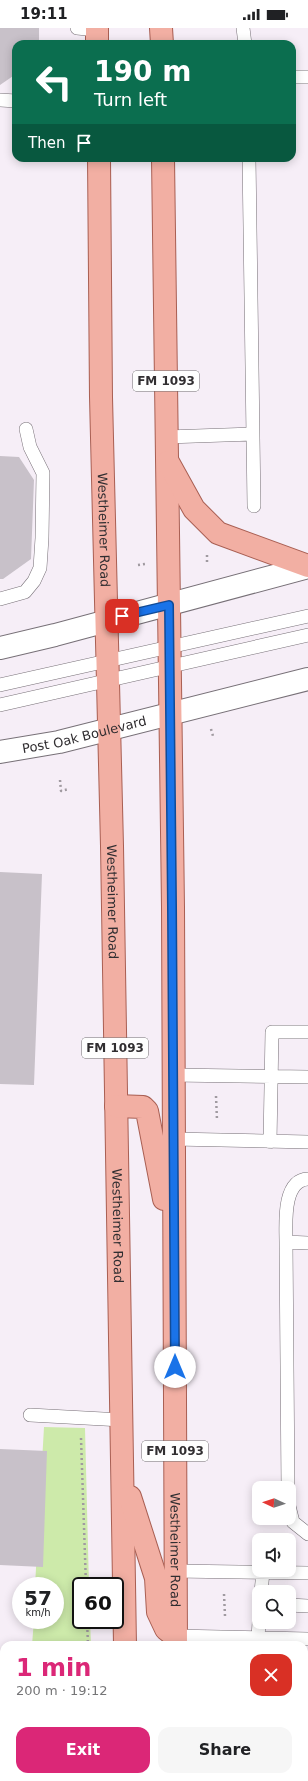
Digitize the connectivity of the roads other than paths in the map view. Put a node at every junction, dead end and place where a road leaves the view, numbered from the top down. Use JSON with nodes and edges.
{"nodes":[{"id":1,"x":161,"y":28,"type":"edge"},
{"id":2,"x":242,"y":28,"type":"edge"},
{"id":3,"x":162,"y":40,"type":"edge"},
{"id":4,"x":244,"y":40,"type":"edge"},
{"id":5,"x":296,"y":77,"type":"edge"},
{"id":6,"x":308,"y":77,"type":"edge"},
{"id":7,"x":0,"y":100,"type":"edge"},
{"id":8,"x":12,"y":101,"type":"edge"},
{"id":9,"x":98,"y":162,"type":"edge"},
{"id":10,"x":163,"y":162,"type":"edge"},
{"id":11,"x":249,"y":162,"type":"edge"},
{"id":12,"x":26,"y":429,"type":"dead end"},
{"id":13,"x":253,"y":434,"type":"junction"},
{"id":14,"x":167,"y":437,"type":"junction"},
{"id":15,"x":167,"y":461,"type":"junction"},
{"id":16,"x":254,"y":506,"type":"dead end"},
{"id":17,"x":308,"y":566,"type":"edge"},
{"id":18,"x":0,"y":599,"type":"edge"},
{"id":19,"x":169,"y":605,"type":"junction"},
{"id":20,"x":308,"y":616,"type":"edge"},
{"id":21,"x":107,"y":620,"type":"junction"},
{"id":22,"x":308,"y":636,"type":"edge"},
{"id":23,"x":0,"y":648,"type":"edge"},
{"id":24,"x":169,"y":656,"type":"junction"},
{"id":25,"x":108,"y":670,"type":"junction"},
{"id":26,"x":308,"y":679,"type":"edge"},
{"id":27,"x":0,"y":685,"type":"edge"},
{"id":28,"x":0,"y":705,"type":"edge"},
{"id":29,"x":170,"y":715,"type":"junction"},
{"id":30,"x":110,"y":729,"type":"junction"},
{"id":31,"x":0,"y":752,"type":"edge"},
{"id":32,"x":308,"y":1032,"type":"edge"},
{"id":33,"x":173,"y":1075,"type":"junction"},
{"id":34,"x":272,"y":1076,"type":"junction"},
{"id":35,"x":308,"y":1077,"type":"edge"},
{"id":36,"x":116,"y":1106,"type":"junction"},
{"id":37,"x":174,"y":1139,"type":"junction"},
{"id":38,"x":270,"y":1142,"type":"junction"},
{"id":39,"x":308,"y":1142,"type":"edge"},
{"id":40,"x":308,"y":1179,"type":"edge"},
{"id":41,"x":286,"y":1242,"type":"junction"},
{"id":42,"x":308,"y":1243,"type":"edge"},
{"id":43,"x":174,"y":1257,"type":"junction"},
{"id":44,"x":30,"y":1415,"type":"dead end"},
{"id":45,"x":122,"y":1420,"type":"junction"},
{"id":46,"x":122,"y":1475,"type":"junction"},
{"id":47,"x":288,"y":1481,"type":"edge"},
{"id":48,"x":296,"y":1524,"type":"edge"},
{"id":49,"x":308,"y":1534,"type":"edge"},
{"id":50,"x":175,"y":1571,"type":"junction"},
{"id":51,"x":252,"y":1572,"type":"edge"},
{"id":52,"x":296,"y":1573,"type":"edge"},
{"id":53,"x":308,"y":1573,"type":"edge"},
{"id":54,"x":296,"y":1605,"type":"edge"},
{"id":55,"x":308,"y":1606,"type":"edge"},
{"id":56,"x":259,"y":1629,"type":"edge"},
{"id":57,"x":258,"y":1638,"type":"junction"},
{"id":58,"x":308,"y":1639,"type":"edge"},
{"id":59,"x":176,"y":1640,"type":"edge"},
{"id":60,"x":125,"y":1641,"type":"edge"}],
"edges":[{"from":1,"to":3,"type":"main road"},
{"from":2,"to":4,"type":"lane"},
{"from":5,"to":6,"type":"lane"},
{"from":7,"to":8,"type":"lane"},
{"from":9,"to":21,"type":"main road","name":"Westheimer Road","number":"FM 1093"},
{"from":10,"to":14,"type":"main road","name":"Westheimer Road","number":"FM 1093"},
{"from":11,"to":13,"type":"lane"},
{"from":12,"to":18,"type":"lane"},
{"from":13,"to":14,"type":"lane"},
{"from":13,"to":16,"type":"lane"},
{"from":14,"to":15,"type":"main road","name":"Westheimer Road","number":"FM 1093"},
{"from":15,"to":17,"type":"main road"},
{"from":15,"to":19,"type":"main road","name":"Westheimer Road","number":"FM 1093"},
{"from":17,"to":19,"type":"main road"},
{"from":19,"to":21,"type":"main road"},
{"from":19,"to":24,"type":"main road","name":"Westheimer Road","number":"FM 1093"},
{"from":20,"to":24,"type":"lane"},
{"from":21,"to":23,"type":"main road"},
{"from":21,"to":25,"type":"main road","name":"Westheimer Road","number":"FM 1093"},
{"from":22,"to":24,"type":"lane"},
{"from":24,"to":25,"type":"lane"},
{"from":24,"to":25,"type":"lane"},
{"from":24,"to":29,"type":"main road","name":"Westheimer Road","number":"FM 1093"},
{"from":25,"to":27,"type":"lane"},
{"from":25,"to":28,"type":"lane"},
{"from":25,"to":30,"type":"main road","name":"Westheimer Road","number":"FM 1093"},
{"from":26,"to":29,"type":"main road","name":"Post Oak Boulevard"},
{"from":29,"to":30,"type":"main road","name":"Post Oak Boulevard"},
{"from":29,"to":33,"type":"main road","name":"Westheimer Road","number":"FM 1093"},
{"from":30,"to":31,"type":"main road","name":"Post Oak Boulevard"},
{"from":30,"to":36,"type":"main road","name":"Westheimer Road","number":"FM 1093"},
{"from":32,"to":34,"type":"lane"},
{"from":33,"to":34,"type":"lane"},
{"from":33,"to":37,"type":"main road","name":"Westheimer Road","number":"FM 1093"},
{"from":34,"to":35,"type":"lane"},
{"from":34,"to":38,"type":"lane"},
{"from":36,"to":43,"type":"main road"},
{"from":36,"to":45,"type":"main road","name":"Westheimer Road","number":"FM 1093"},
{"from":37,"to":38,"type":"lane"},
{"from":37,"to":43,"type":"main road","name":"Westheimer Road","number":"FM 1093"},
{"from":38,"to":39,"type":"lane"},
{"from":40,"to":41,"type":"lane"},
{"from":41,"to":42,"type":"lane"},
{"from":41,"to":47,"type":"lane"},
{"from":43,"to":50,"type":"main road","name":"Westheimer Road","number":"FM 1093"},
{"from":44,"to":45,"type":"lane"},
{"from":45,"to":46,"type":"main road","name":"Westheimer Road","number":"FM 1093"},
{"from":46,"to":59,"type":"main road"},
{"from":46,"to":60,"type":"main road","name":"Westheimer Road","number":"FM 1093"},
{"from":48,"to":49,"type":"lane"},
{"from":50,"to":51,"type":"lane"},
{"from":50,"to":59,"type":"main road","name":"Westheimer Road","number":"FM 1093"},
{"from":52,"to":53,"type":"lane"},
{"from":54,"to":55,"type":"lane"},
{"from":56,"to":57,"type":"lane"},
{"from":57,"to":58,"type":"lane"},
{"from":57,"to":59,"type":"lane"}]}
